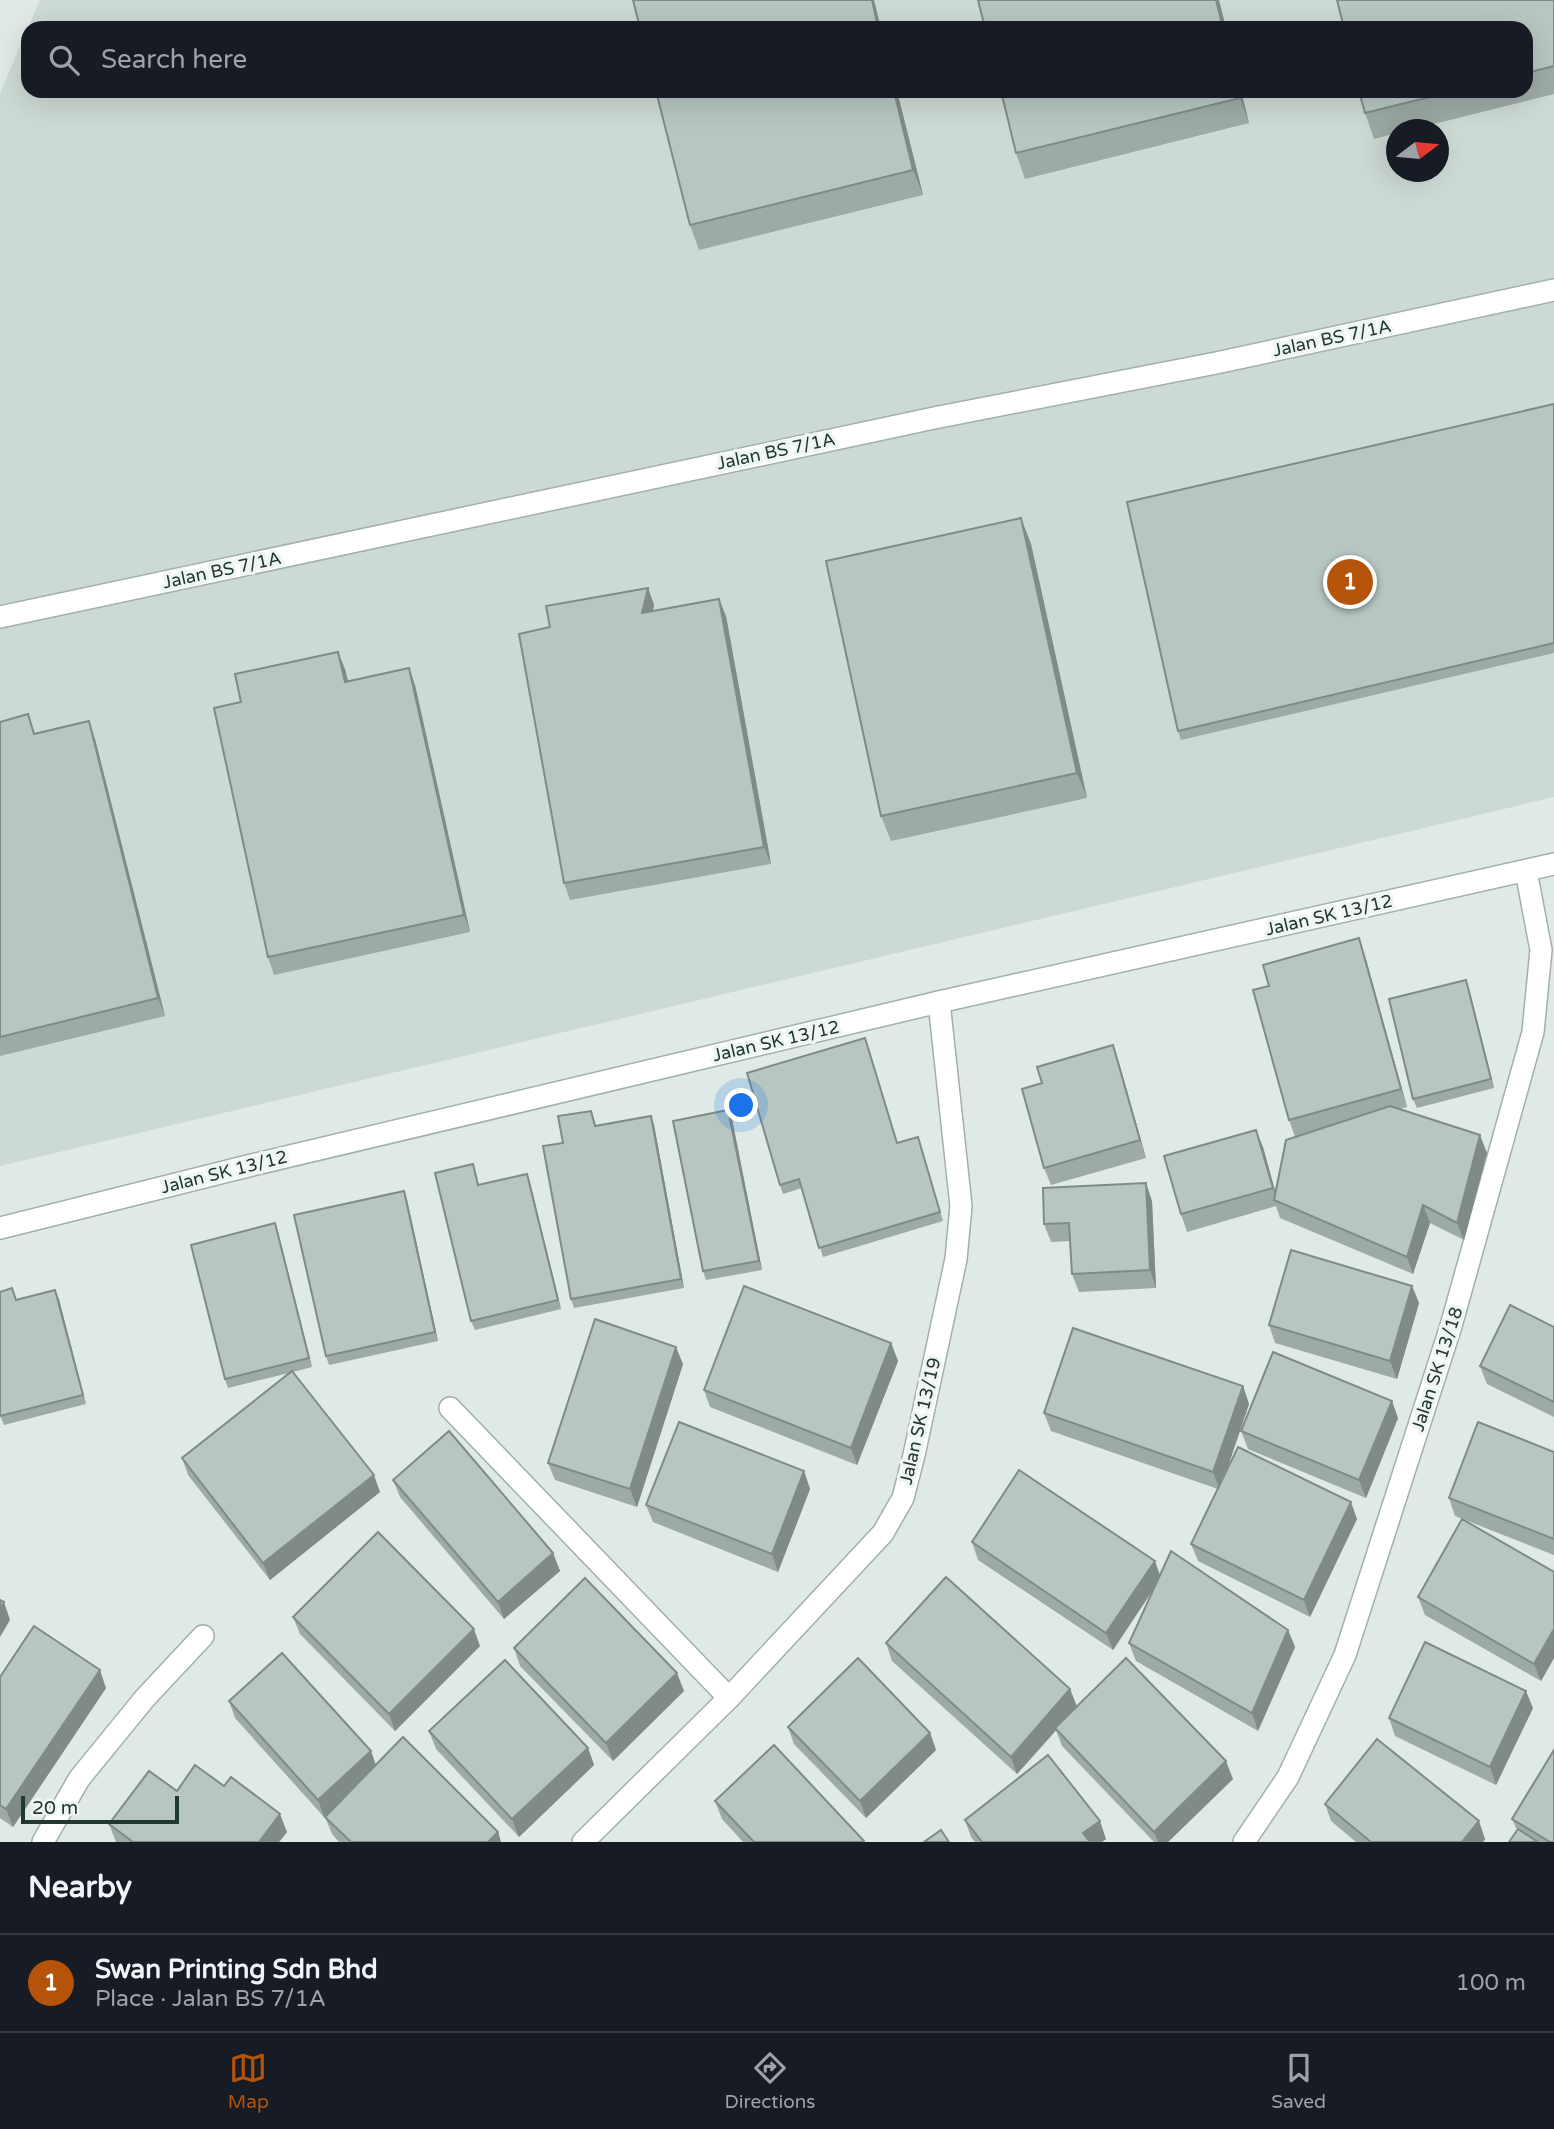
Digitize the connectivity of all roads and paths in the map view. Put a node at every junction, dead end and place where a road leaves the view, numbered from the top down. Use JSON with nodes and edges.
{"nodes":[{"id":1,"x":1554,"y":290,"type":"edge"},
{"id":2,"x":0,"y":617,"type":"edge"},
{"id":3,"x":1554,"y":864,"type":"edge"},
{"id":4,"x":1526,"y":871,"type":"junction"},
{"id":5,"x":939,"y":1002,"type":"junction"},
{"id":6,"x":0,"y":1228,"type":"edge"},
{"id":7,"x":450,"y":1408,"type":"dead end"},
{"id":8,"x":203,"y":1636,"type":"dead end"},
{"id":9,"x":729,"y":1698,"type":"junction"},
{"id":10,"x":43,"y":1842,"type":"edge"},
{"id":11,"x":583,"y":1842,"type":"edge"},
{"id":12,"x":1244,"y":1842,"type":"edge"}],
"edges":[{"from":1,"to":2,"type":"street","name":"Jalan BS 7/1A"},
{"from":3,"to":4,"type":"street","name":"Jalan SK 13/12"},
{"from":4,"to":5,"type":"street","name":"Jalan SK 13/12"},
{"from":4,"to":12,"type":"street","name":"Jalan SK 13/18"},
{"from":5,"to":6,"type":"street","name":"Jalan SK 13/12"},
{"from":5,"to":9,"type":"street","name":"Jalan SK 13/19"},
{"from":7,"to":9,"type":"street"},
{"from":8,"to":10,"type":"street"},
{"from":9,"to":11,"type":"street","name":"Jalan SK 13/19"}]}
